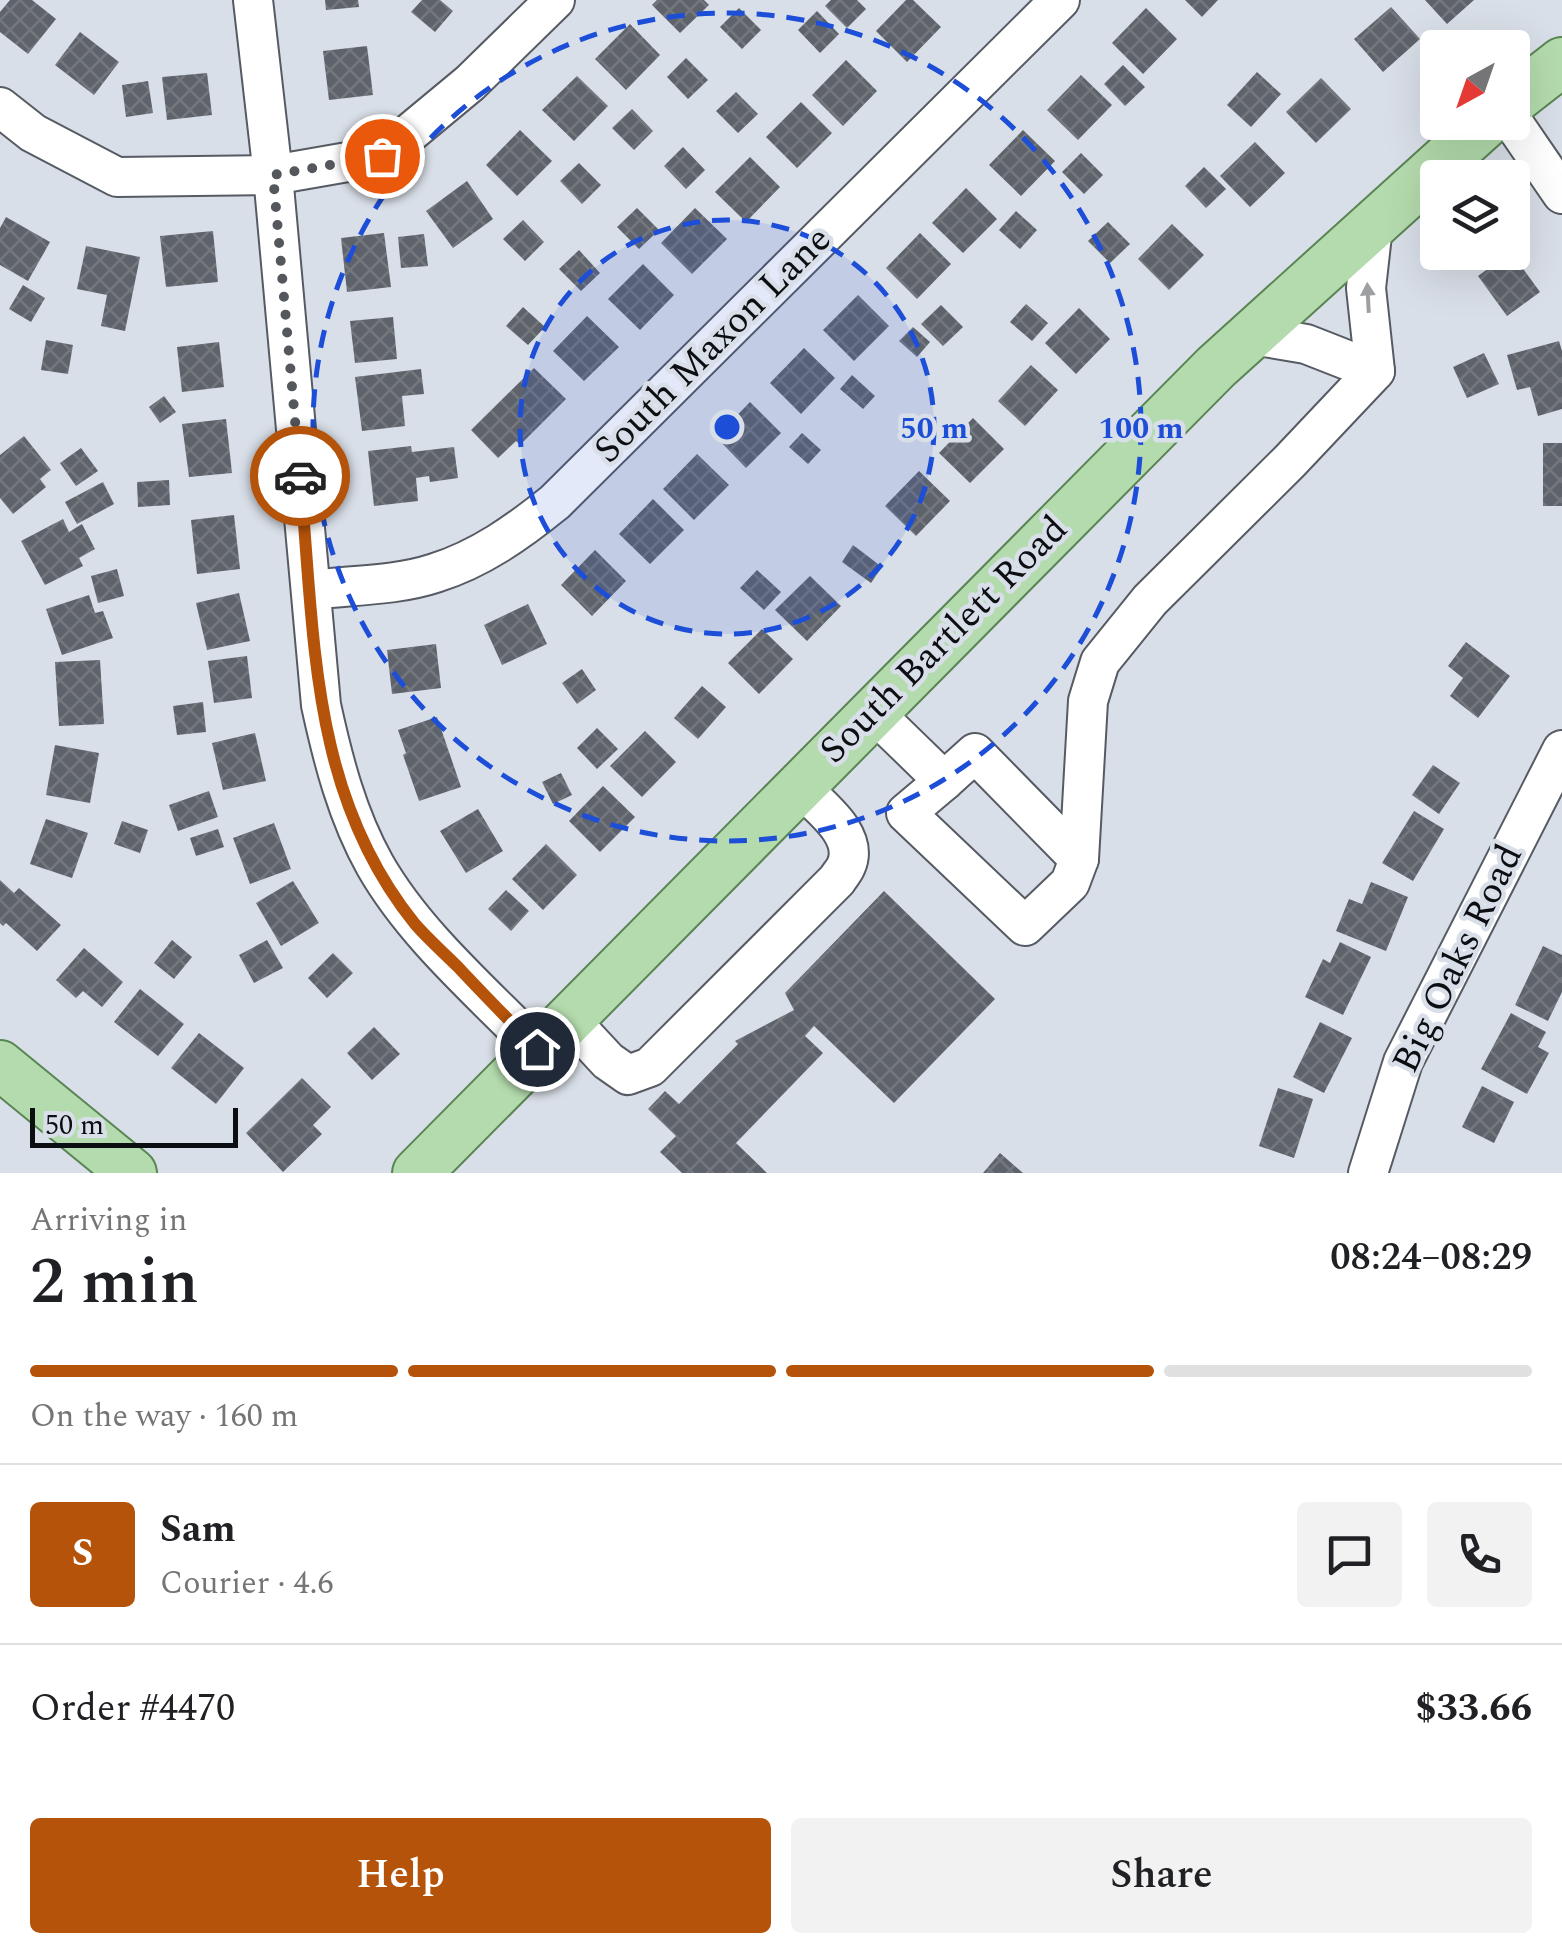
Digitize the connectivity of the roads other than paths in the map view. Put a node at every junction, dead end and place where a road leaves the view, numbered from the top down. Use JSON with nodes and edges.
{"nodes":[{"id":1,"x":254,"y":0,"type":"edge"},
{"id":2,"x":556,"y":0,"type":"edge"},
{"id":3,"x":1060,"y":0,"type":"edge"},
{"id":4,"x":1562,"y":62,"type":"edge"},
{"id":5,"x":1530,"y":87,"type":"edge"},
{"id":6,"x":0,"y":107,"type":"edge"},
{"id":7,"x":1467,"y":140,"type":"edge"},
{"id":8,"x":1525,"y":140,"type":"edge"},
{"id":9,"x":273,"y":175,"type":"junction"},
{"id":10,"x":1562,"y":194,"type":"edge"},
{"id":11,"x":1373,"y":226,"type":"junction"},
{"id":12,"x":1252,"y":334,"type":"junction"},
{"id":13,"x":1375,"y":370,"type":"junction"},
{"id":14,"x":311,"y":590,"type":"junction"},
{"id":15,"x":873,"y":712,"type":"junction"},
{"id":16,"x":1562,"y":751,"type":"edge"},
{"id":17,"x":944,"y":781,"type":"junction"},
{"id":18,"x":800,"y":786,"type":"junction"},
{"id":19,"x":1079,"y":859,"type":"junction"},
{"id":20,"x":552,"y":1034,"type":"junction"},
{"id":21,"x":0,"y":1065,"type":"edge"},
{"id":22,"x":132,"y":1173,"type":"edge"},
{"id":23,"x":416,"y":1173,"type":"edge"},
{"id":24,"x":1368,"y":1173,"type":"edge"}],
"edges":[{"from":1,"to":9,"type":"street"},
{"from":2,"to":9,"type":"street"},
{"from":3,"to":14,"type":"street","name":"South Maxon Lane"},
{"from":4,"to":5,"type":"main road"},
{"from":6,"to":9,"type":"street"},
{"from":7,"to":11,"type":"main road","name":"South Bartlett Road"},
{"from":8,"to":10,"type":"street"},
{"from":9,"to":14,"type":"street"},
{"from":11,"to":12,"type":"main road","name":"South Bartlett Road"},
{"from":13,"to":11,"type":"street","one_way":true},
{"from":12,"to":13,"type":"street"},
{"from":12,"to":15,"type":"main road","name":"South Bartlett Road"},
{"from":13,"to":19,"type":"street"},
{"from":14,"to":20,"type":"street"},
{"from":15,"to":17,"type":"street"},
{"from":15,"to":18,"type":"main road","name":"South Bartlett Road"},
{"from":16,"to":24,"type":"street","name":"Big Oaks Road"},
{"from":17,"to":19,"type":"street"},
{"from":17,"to":19,"type":"street"},
{"from":18,"to":20,"type":"main road","name":"South Bartlett Road"},
{"from":18,"to":20,"type":"street"},
{"from":20,"to":23,"type":"main road","name":"South Bartlett Road"},
{"from":21,"to":22,"type":"main road"}]}
